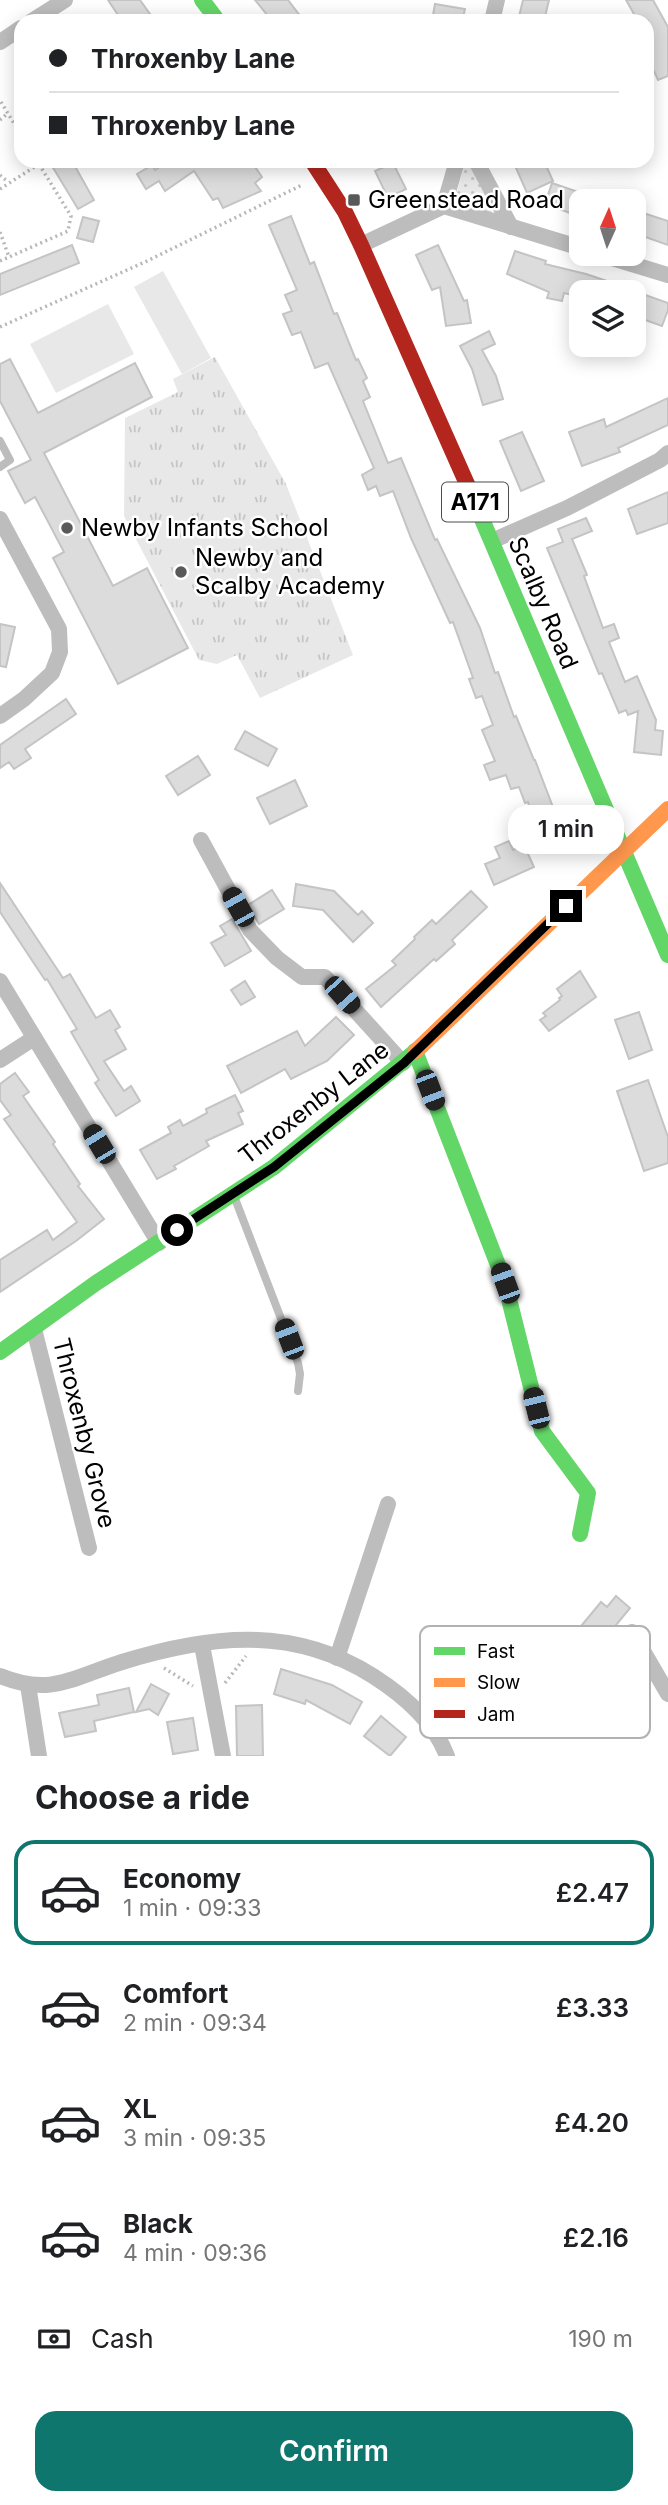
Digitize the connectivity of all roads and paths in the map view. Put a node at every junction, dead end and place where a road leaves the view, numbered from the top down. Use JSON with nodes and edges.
{"nodes":[{"id":1,"x":65,"y":0,"type":"edge"},
{"id":2,"x":202,"y":0,"type":"edge"},
{"id":3,"x":43,"y":14,"type":"edge"},
{"id":4,"x":213,"y":14,"type":"edge"},
{"id":5,"x":1,"y":102,"type":"edge"},
{"id":6,"x":8,"y":113,"type":"junction"},
{"id":7,"x":0,"y":120,"type":"edge"},
{"id":8,"x":14,"y":123,"type":"edge"},
{"id":9,"x":29,"y":168,"type":"edge"},
{"id":10,"x":42,"y":168,"type":"edge"},
{"id":11,"x":316,"y":168,"type":"edge"},
{"id":12,"x":455,"y":168,"type":"edge"},
{"id":13,"x":481,"y":168,"type":"edge"},
{"id":14,"x":0,"y":175,"type":"edge"},
{"id":15,"x":320,"y":175,"type":"junction"},
{"id":16,"x":8,"y":182,"type":"junction"},
{"id":17,"x":0,"y":189,"type":"edge"},
{"id":18,"x":444,"y":206,"type":"junction"},
{"id":19,"x":511,"y":227,"type":"junction"},
{"id":20,"x":0,"y":232,"type":"edge"},
{"id":21,"x":569,"y":244,"type":"edge"},
{"id":22,"x":361,"y":246,"type":"junction"},
{"id":23,"x":9,"y":257,"type":"junction"},
{"id":24,"x":0,"y":261,"type":"edge"},
{"id":25,"x":638,"y":266,"type":"edge"},
{"id":26,"x":668,"y":275,"type":"edge"},
{"id":27,"x":0,"y":327,"type":"edge"},
{"id":28,"x":0,"y":442,"type":"edge"},
{"id":29,"x":668,"y":453,"type":"edge"},
{"id":30,"x":0,"y":467,"type":"edge"},
{"id":31,"x":0,"y":519,"type":"edge"},
{"id":32,"x":492,"y":541,"type":"junction"},
{"id":33,"x":0,"y":716,"type":"edge"},
{"id":34,"x":668,"y":809,"type":"edge"},
{"id":35,"x":201,"y":841,"type":"dead end"},
{"id":36,"x":623,"y":850,"type":"junction"},
{"id":37,"x":668,"y":955,"type":"edge"},
{"id":38,"x":0,"y":981,"type":"edge"},
{"id":39,"x":34,"y":1038,"type":"junction"},
{"id":40,"x":409,"y":1057,"type":"junction"},
{"id":41,"x":0,"y":1060,"type":"edge"},
{"id":42,"x":233,"y":1193,"type":"junction"},
{"id":43,"x":159,"y":1242,"type":"junction"},
{"id":44,"x":34,"y":1329,"type":"junction"},
{"id":45,"x":0,"y":1352,"type":"edge"},
{"id":46,"x":298,"y":1391,"type":"dead end"},
{"id":47,"x":388,"y":1504,"type":"dead end"},
{"id":48,"x":580,"y":1534,"type":"dead end"},
{"id":49,"x":89,"y":1548,"type":"dead end"},
{"id":50,"x":260,"y":1639,"type":"junction"},
{"id":51,"x":202,"y":1645,"type":"junction"},
{"id":52,"x":145,"y":1655,"type":"junction"},
{"id":53,"x":337,"y":1658,"type":"junction"},
{"id":54,"x":650,"y":1663,"type":"edge"},
{"id":55,"x":0,"y":1676,"type":"edge"},
{"id":56,"x":28,"y":1685,"type":"junction"},
{"id":57,"x":668,"y":1694,"type":"edge"},
{"id":58,"x":212,"y":1699,"type":"junction"},
{"id":59,"x":420,"y":1714,"type":"edge"},
{"id":60,"x":436,"y":1738,"type":"edge"},
{"id":61,"x":39,"y":1756,"type":"edge"},
{"id":62,"x":223,"y":1756,"type":"edge"},
{"id":63,"x":447,"y":1756,"type":"edge"}],
"edges":[{"from":1,"to":3,"type":"street"},
{"from":2,"to":4,"type":"main road"},
{"from":5,"to":6,"type":"path"},
{"from":6,"to":7,"type":"path"},
{"from":6,"to":8,"type":"path"},
{"from":9,"to":16,"type":"path"},
{"from":10,"to":23,"type":"path"},
{"from":11,"to":15,"type":"main road","name":"Scalby Road","number":"A171"},
{"from":12,"to":18,"type":"street"},
{"from":13,"to":19,"type":"street"},
{"from":14,"to":16,"type":"path"},
{"from":15,"to":22,"type":"main road","name":"Scalby Road","number":"A171"},
{"from":15,"to":27,"type":"path"},
{"from":16,"to":17,"type":"path"},
{"from":18,"to":19,"type":"street"},
{"from":18,"to":22,"type":"street"},
{"from":19,"to":21,"type":"street"},
{"from":20,"to":23,"type":"path"},
{"from":22,"to":32,"type":"main road","name":"Scalby Road","number":"A171"},
{"from":23,"to":24,"type":"path"},
{"from":25,"to":26,"type":"street"},
{"from":28,"to":30,"type":"lane"},
{"from":29,"to":32,"type":"street"},
{"from":31,"to":33,"type":"street"},
{"from":32,"to":36,"type":"main road","name":"Scalby Road","number":"A171"},
{"from":34,"to":36,"type":"main road","name":"Throxenby Lane"},
{"from":35,"to":40,"type":"street"},
{"from":36,"to":37,"type":"main road","name":"Scalby Road","number":"A171"},
{"from":36,"to":40,"type":"main road","name":"Throxenby Lane"},
{"from":38,"to":39,"type":"street"},
{"from":39,"to":41,"type":"street"},
{"from":39,"to":43,"type":"street"},
{"from":40,"to":42,"type":"main road","name":"Throxenby Lane"},
{"from":40,"to":48,"type":"main road"},
{"from":42,"to":43,"type":"main road","name":"Throxenby Lane"},
{"from":42,"to":46,"type":"lane"},
{"from":43,"to":44,"type":"main road","name":"Throxenby Lane"},
{"from":44,"to":45,"type":"main road","name":"Throxenby Lane"},
{"from":44,"to":49,"type":"street","name":"Throxenby Grove"},
{"from":47,"to":53,"type":"street"},
{"from":50,"to":51,"type":"street"},
{"from":50,"to":53,"type":"street"},
{"from":50,"to":58,"type":"path"},
{"from":51,"to":52,"type":"street"},
{"from":51,"to":58,"type":"street"},
{"from":52,"to":56,"type":"street"},
{"from":52,"to":58,"type":"path"},
{"from":53,"to":59,"type":"street"},
{"from":54,"to":57,"type":"street"},
{"from":55,"to":56,"type":"street"},
{"from":56,"to":61,"type":"street"},
{"from":58,"to":62,"type":"street"},
{"from":60,"to":63,"type":"street"}]}
